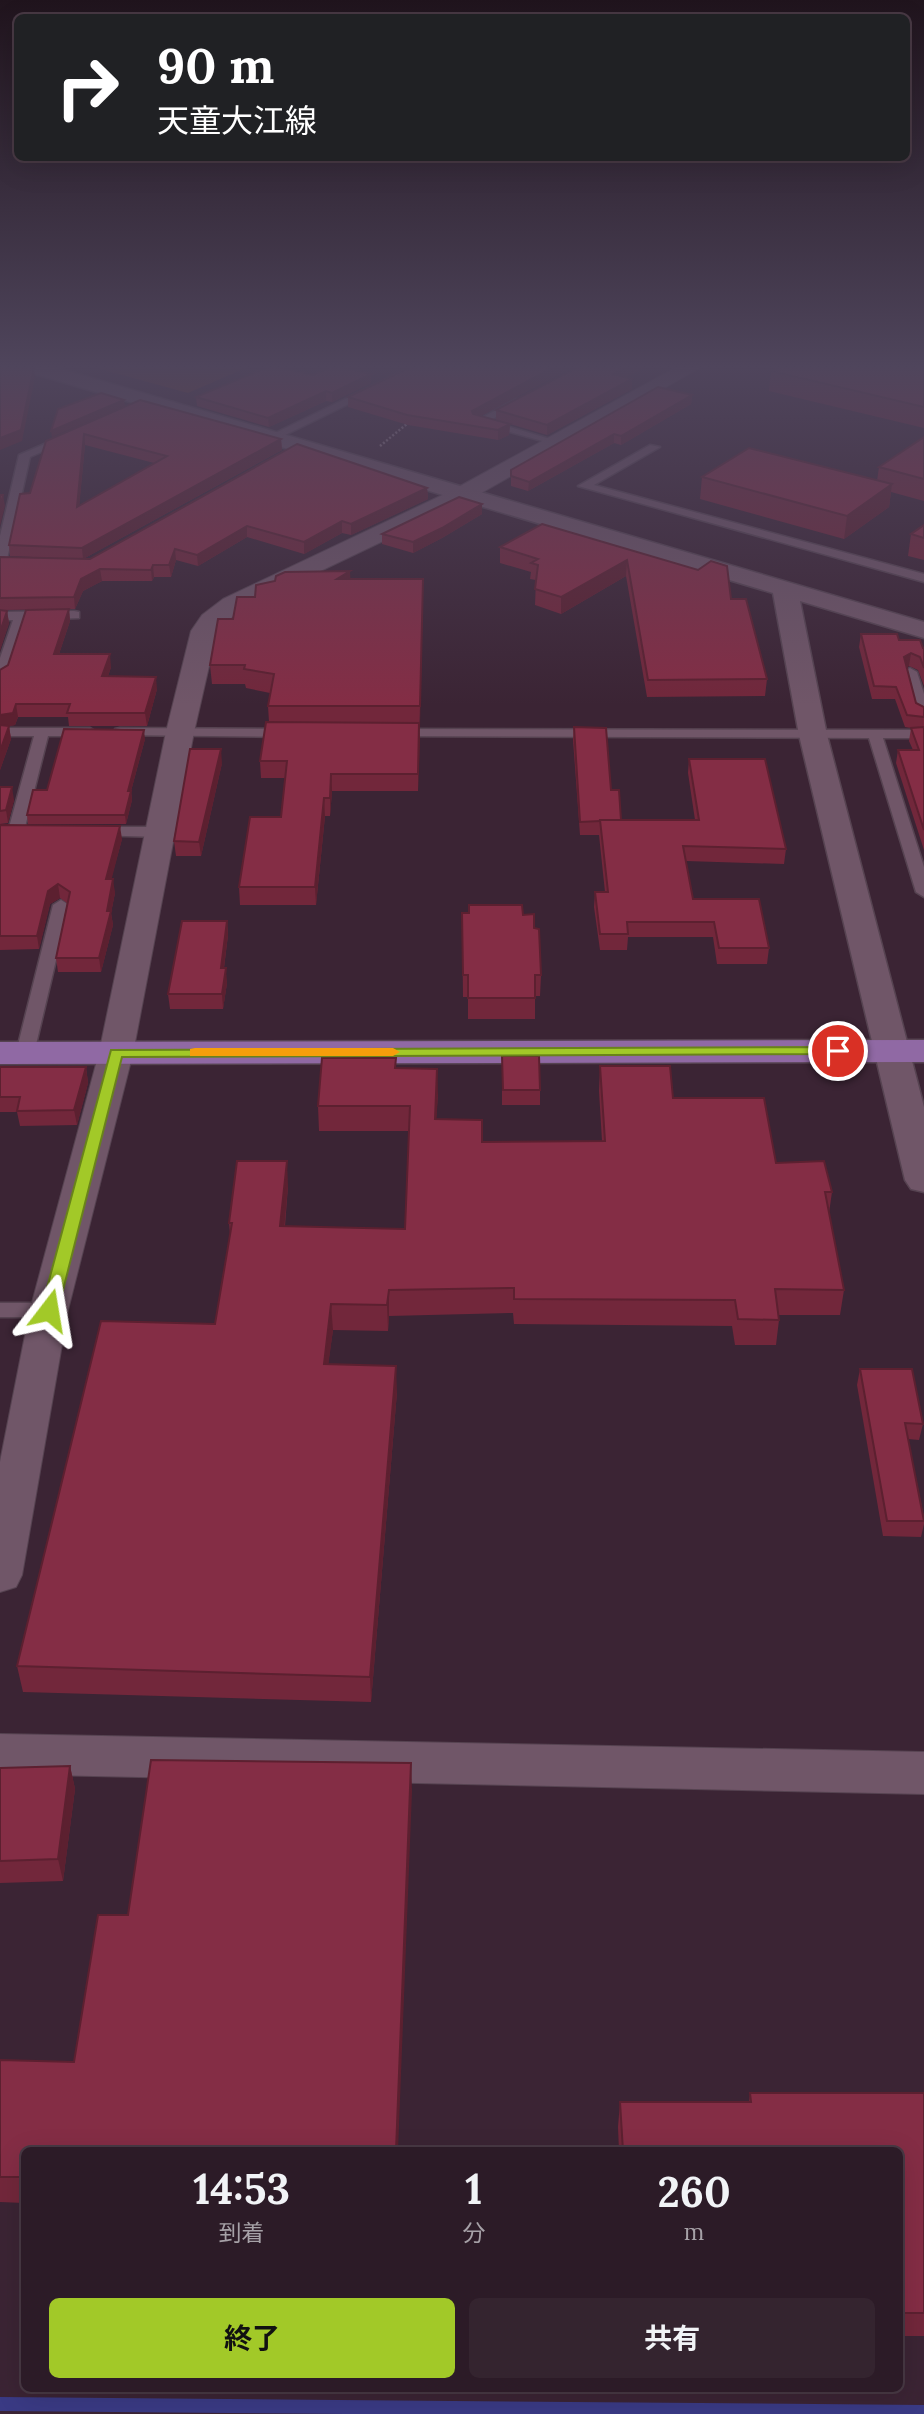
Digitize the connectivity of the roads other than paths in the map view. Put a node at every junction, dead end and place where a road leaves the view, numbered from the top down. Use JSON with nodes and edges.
{"nodes":[{"id":1,"x":19,"y":480,"type":"edge"},
{"id":2,"x":411,"y":480,"type":"edge"},
{"id":3,"x":488,"y":480,"type":"edge"},
{"id":4,"x":595,"y":480,"type":"edge"},
{"id":5,"x":461,"y":495,"type":"junction"},
{"id":6,"x":37,"y":564,"type":"edge"},
{"id":7,"x":924,"y":578,"type":"edge"},
{"id":8,"x":785,"y":591,"type":"junction"},
{"id":9,"x":21,"y":615,"type":"junction"},
{"id":10,"x":74,"y":615,"type":"dead end"},
{"id":11,"x":0,"y":616,"type":"edge"},
{"id":12,"x":924,"y":630,"type":"edge"},
{"id":13,"x":910,"y":672,"type":"edge"},
{"id":14,"x":0,"y":677,"type":"edge"},
{"id":15,"x":924,"y":715,"type":"edge"},
{"id":16,"x":0,"y":732,"type":"edge"},
{"id":17,"x":41,"y":732,"type":"junction"},
{"id":18,"x":180,"y":732,"type":"junction"},
{"id":19,"x":304,"y":733,"type":"edge"},
{"id":20,"x":373,"y":733,"type":"edge"},
{"id":21,"x":875,"y":734,"type":"junction"},
{"id":22,"x":924,"y":734,"type":"edge"},
{"id":23,"x":813,"y":735,"type":"junction"},
{"id":24,"x":15,"y":831,"type":"edge"},
{"id":25,"x":81,"y":831,"type":"edge"},
{"id":26,"x":160,"y":832,"type":"junction"},
{"id":27,"x":924,"y":892,"type":"edge"},
{"id":28,"x":61,"y":905,"type":"dead end"},
{"id":29,"x":909,"y":1051,"type":"edge"},
{"id":30,"x":12,"y":1053,"type":"edge"},
{"id":31,"x":116,"y":1053,"type":"junction"},
{"id":32,"x":924,"y":1180,"type":"edge"},
{"id":33,"x":0,"y":1310,"type":"edge"},
{"id":34,"x":49,"y":1310,"type":"junction"},
{"id":35,"x":0,"y":1575,"type":"edge"},
{"id":36,"x":0,"y":1754,"type":"edge"},
{"id":37,"x":924,"y":1773,"type":"edge"}],
"edges":[{"from":1,"to":6,"type":"lane"},
{"from":2,"to":5,"type":"street"},
{"from":3,"to":5,"type":"street"},
{"from":4,"to":7,"type":"lane"},
{"from":5,"to":8,"type":"street"},
{"from":5,"to":18,"type":"street"},
{"from":8,"to":12,"type":"street"},
{"from":8,"to":23,"type":"street"},
{"from":9,"to":10,"type":"lane"},
{"from":9,"to":11,"type":"lane"},
{"from":9,"to":14,"type":"lane"},
{"from":13,"to":15,"type":"lane"},
{"from":16,"to":17,"type":"lane"},
{"from":17,"to":18,"type":"lane"},
{"from":17,"to":24,"type":"lane"},
{"from":18,"to":19,"type":"lane"},
{"from":18,"to":26,"type":"street"},
{"from":20,"to":23,"type":"lane"},
{"from":21,"to":22,"type":"lane"},
{"from":21,"to":23,"type":"lane"},
{"from":21,"to":27,"type":"lane"},
{"from":23,"to":29,"type":"street"},
{"from":25,"to":26,"type":"lane"},
{"from":26,"to":31,"type":"street"},
{"from":28,"to":30,"type":"lane"},
{"from":29,"to":31,"type":"main road"},
{"from":29,"to":32,"type":"street"},
{"from":30,"to":31,"type":"main road"},
{"from":31,"to":34,"type":"street"},
{"from":33,"to":34,"type":"lane"},
{"from":34,"to":35,"type":"street"},
{"from":36,"to":37,"type":"street"}]}
